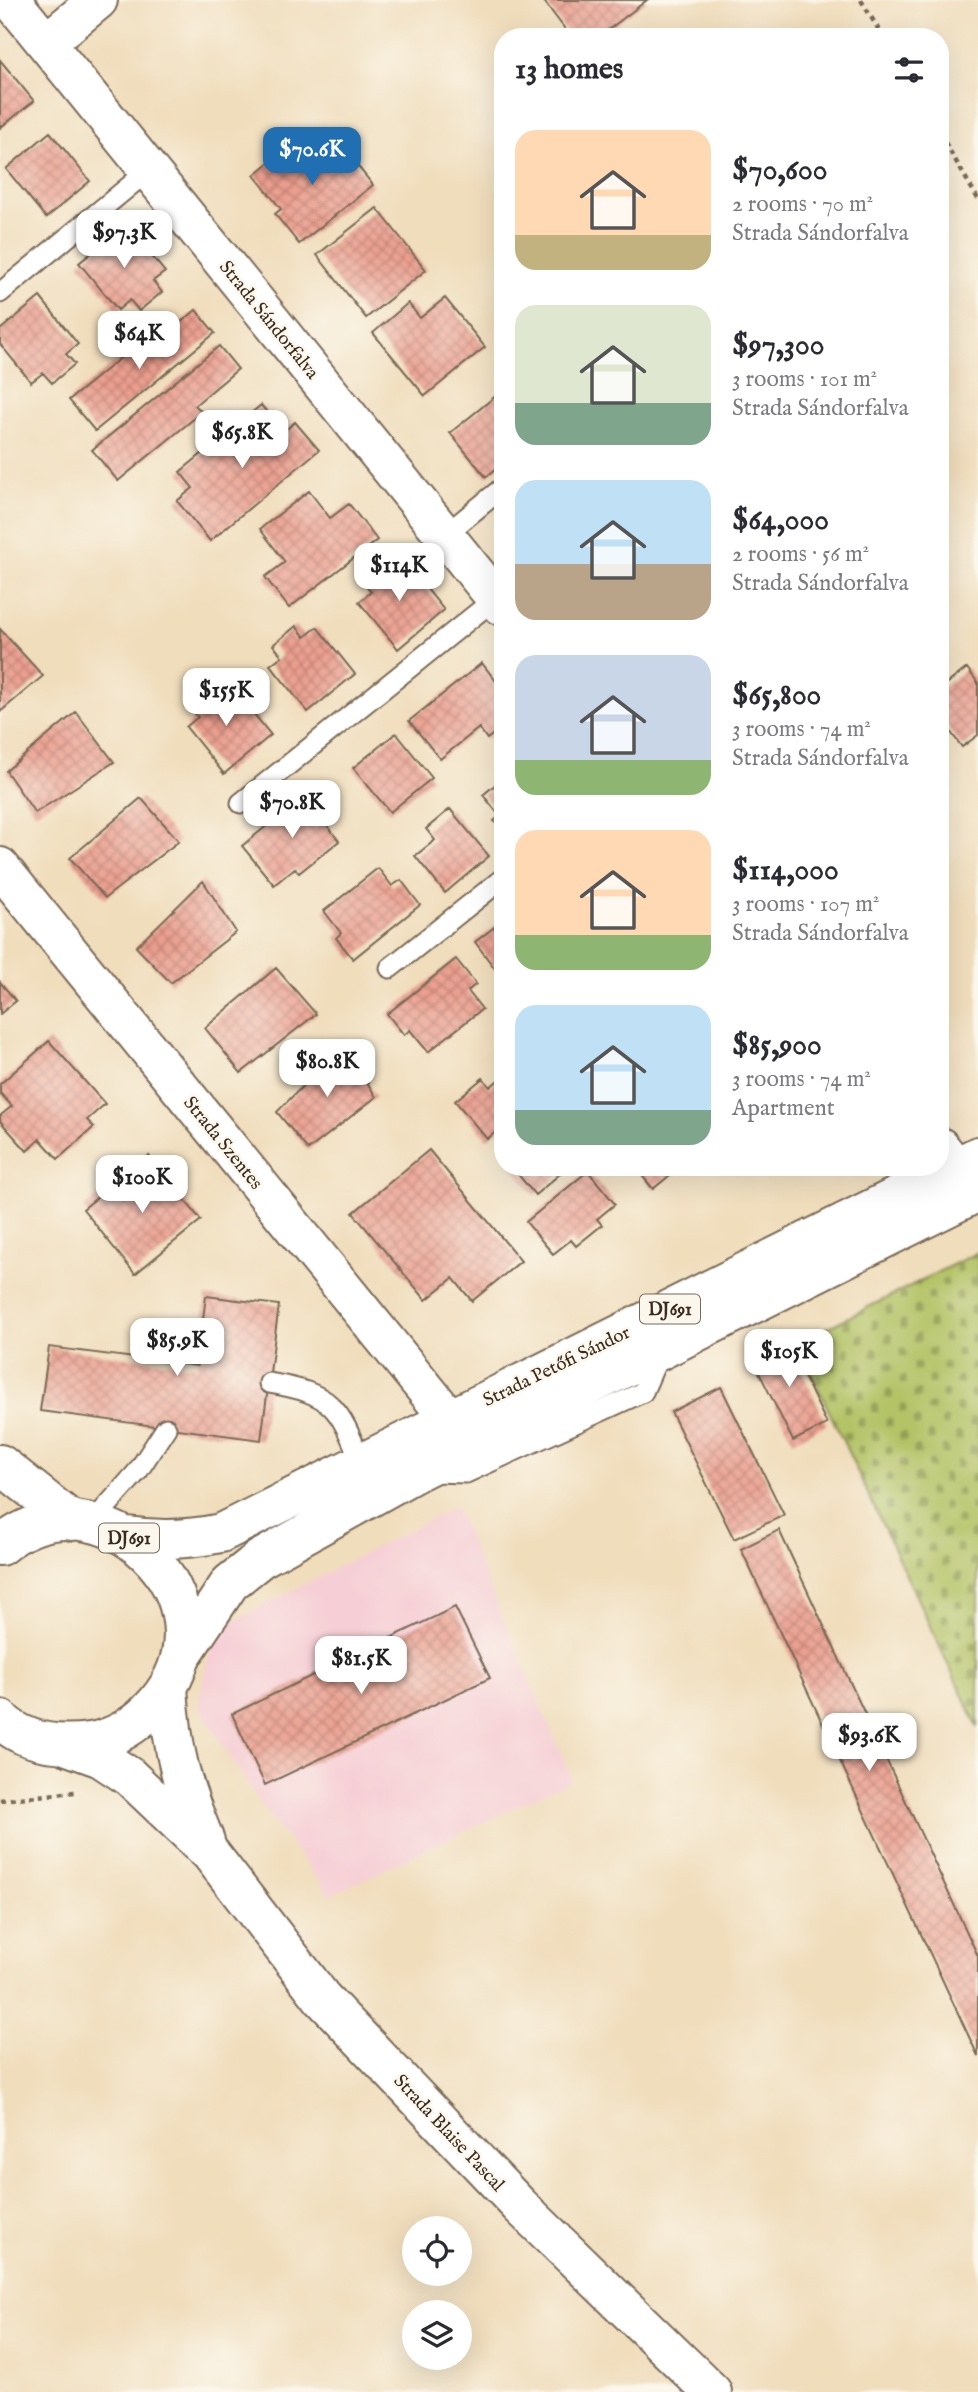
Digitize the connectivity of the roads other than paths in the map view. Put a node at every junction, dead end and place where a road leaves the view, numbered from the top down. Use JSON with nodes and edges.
{"nodes":[{"id":1,"x":10,"y":0,"type":"edge"},
{"id":2,"x":97,"y":0,"type":"edge"},
{"id":3,"x":0,"y":7,"type":"edge"},
{"id":4,"x":46,"y":43,"type":"junction"},
{"id":5,"x":149,"y":170,"type":"junction"},
{"id":6,"x":0,"y":293,"type":"edge"},
{"id":7,"x":494,"y":495,"type":"edge"},
{"id":8,"x":445,"y":535,"type":"junction"},
{"id":9,"x":494,"y":596,"type":"edge"},
{"id":10,"x":494,"y":606,"type":"edge"},
{"id":11,"x":241,"y":803,"type":"dead end"},
{"id":12,"x":0,"y":867,"type":"edge"},
{"id":13,"x":494,"y":885,"type":"edge"},
{"id":14,"x":390,"y":968,"type":"dead end"},
{"id":15,"x":941,"y":1176,"type":"edge"},
{"id":16,"x":945,"y":1176,"type":"edge"},
{"id":17,"x":269,"y":1383,"type":"dead end"},
{"id":18,"x":449,"y":1418,"type":"junction"},
{"id":19,"x":166,"y":1428,"type":"dead end"},
{"id":20,"x":0,"y":1464,"type":"edge"},
{"id":21,"x":362,"y":1464,"type":"junction"},
{"id":22,"x":82,"y":1522,"type":"junction"},
{"id":23,"x":127,"y":1536,"type":"junction"},
{"id":24,"x":0,"y":1546,"type":"edge"},
{"id":25,"x":174,"y":1673,"type":"junction"},
{"id":26,"x":1,"y":1722,"type":"edge"},
{"id":27,"x":65,"y":1745,"type":"junction"},
{"id":28,"x":210,"y":1853,"type":"junction"},
{"id":29,"x":712,"y":2392,"type":"edge"}],
"edges":[{"from":1,"to":3,"type":"lane"},
{"from":1,"to":4,"type":"street","name":"Strada Sándorfalva"},
{"from":2,"to":4,"type":"street"},
{"from":4,"to":5,"type":"street","name":"Strada Sándorfalva"},
{"from":5,"to":6,"type":"lane"},
{"from":5,"to":8,"type":"street","name":"Strada Sándorfalva"},
{"from":7,"to":8,"type":"lane"},
{"from":8,"to":9,"type":"street","name":"Strada Sándorfalva"},
{"from":10,"to":11,"type":"lane"},
{"from":12,"to":18,"type":"street","name":"Strada Szentes"},
{"from":13,"to":14,"type":"lane"},
{"from":15,"to":18,"type":"street","name":"Strada Petőfi Sándor","number":"DJ691"},
{"from":16,"to":25,"type":"street","name":"Strada Petőfi Sándor","number":"DJ691"},
{"from":17,"to":21,"type":"lane"},
{"from":18,"to":21,"type":"street","name":"Strada Petőfi Sándor","number":"DJ691"},
{"from":19,"to":22,"type":"lane"},
{"from":20,"to":22,"type":"street"},
{"from":21,"to":23,"type":"street","name":"Strada Petőfi Sándor","number":"DJ691"},
{"from":22,"to":23,"type":"street","number":"DJ691"},
{"from":22,"to":24,"type":"street","number":"DJ691"},
{"from":23,"to":25,"type":"street","number":"DJ691"},
{"from":25,"to":27,"type":"street","number":"DJ691"},
{"from":25,"to":28,"type":"street","name":"Strada Blaise Pascal"},
{"from":26,"to":27,"type":"street","number":"DJ691"},
{"from":27,"to":28,"type":"street","name":"Strada Blaise Pascal"},
{"from":28,"to":29,"type":"street","name":"Strada Blaise Pascal"}]}
